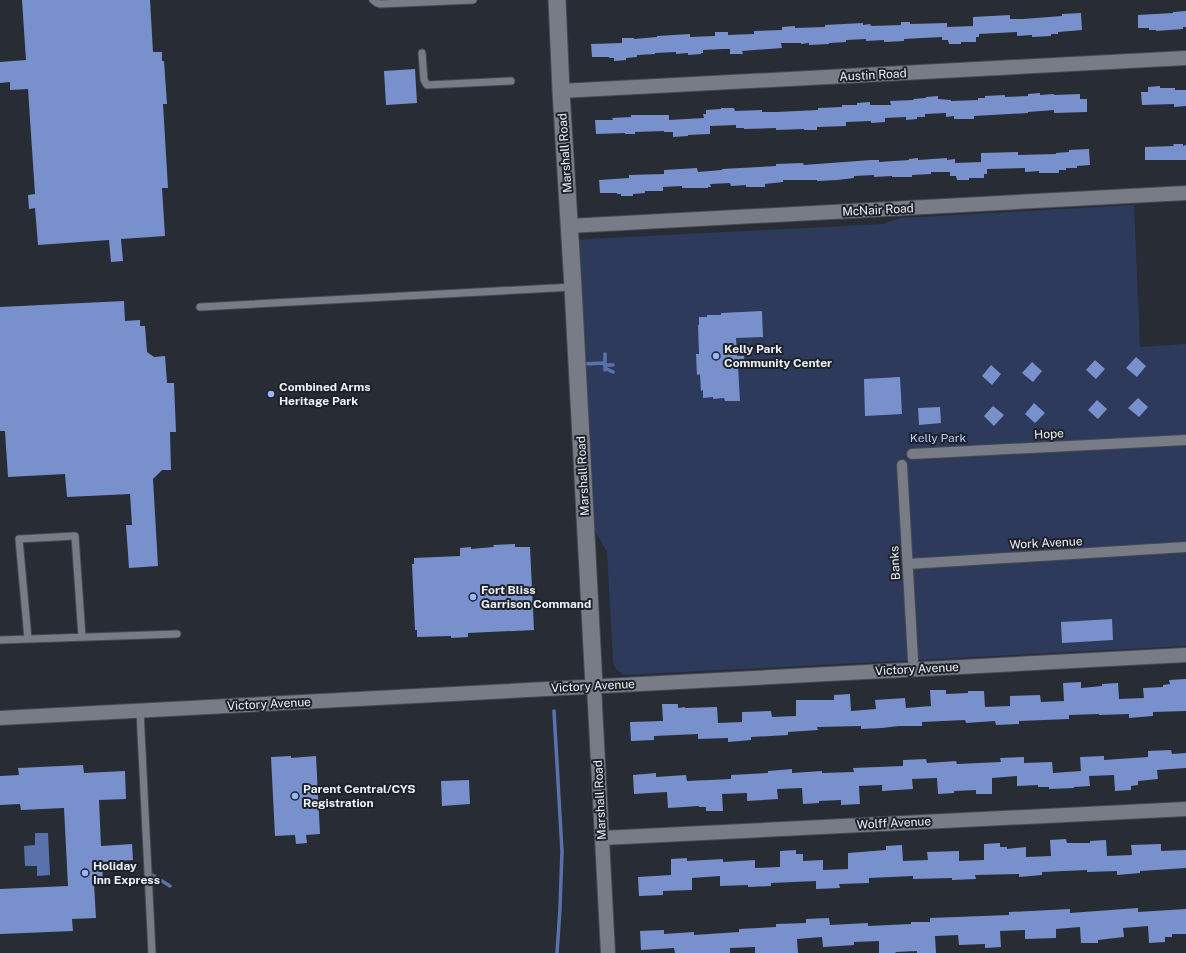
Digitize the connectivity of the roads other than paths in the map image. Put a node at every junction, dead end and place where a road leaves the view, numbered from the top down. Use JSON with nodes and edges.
{"nodes":[{"id":1,"x":373,"y":0,"type":"edge"},
{"id":2,"x":473,"y":0,"type":"edge"},
{"id":3,"x":557,"y":0,"type":"edge"},
{"id":4,"x":422,"y":53,"type":"dead end"},
{"id":5,"x":1186,"y":58,"type":"edge"},
{"id":6,"x":511,"y":81,"type":"dead end"},
{"id":7,"x":561,"y":92,"type":"junction"},
{"id":8,"x":1186,"y":193,"type":"edge"},
{"id":9,"x":569,"y":226,"type":"junction"},
{"id":10,"x":573,"y":287,"type":"junction"},
{"id":11,"x":200,"y":307,"type":"dead end"},
{"id":12,"x":1186,"y":440,"type":"edge"},
{"id":13,"x":912,"y":454,"type":"dead end"},
{"id":14,"x":902,"y":465,"type":"dead end"},
{"id":15,"x":1186,"y":547,"type":"edge"},
{"id":16,"x":908,"y":564,"type":"junction"},
{"id":17,"x":176,"y":634,"type":"dead end"},
{"id":18,"x":82,"y":638,"type":"junction"},
{"id":19,"x":28,"y":639,"type":"junction"},
{"id":20,"x":0,"y":640,"type":"edge"},
{"id":21,"x":1186,"y":655,"type":"edge"},
{"id":22,"x":913,"y":660,"type":"dead end"},
{"id":23,"x":594,"y":686,"type":"junction"},
{"id":24,"x":140,"y":711,"type":"junction"},
{"id":25,"x":0,"y":718,"type":"edge"},
{"id":26,"x":1186,"y":808,"type":"edge"},
{"id":27,"x":602,"y":838,"type":"junction"},
{"id":28,"x":152,"y":953,"type":"edge"},
{"id":29,"x":608,"y":953,"type":"edge"}],
"edges":[{"from":1,"to":2,"type":"lane"},
{"from":3,"to":7,"type":"street","name":"Marshall Road"},
{"from":4,"to":6,"type":"lane"},
{"from":5,"to":7,"type":"street","name":"Austin Road"},
{"from":7,"to":9,"type":"street","name":"Marshall Road"},
{"from":8,"to":9,"type":"street","name":"McNair Road"},
{"from":9,"to":10,"type":"street","name":"Marshall Road"},
{"from":10,"to":11,"type":"lane"},
{"from":10,"to":23,"type":"street","name":"Marshall Road"},
{"from":12,"to":13,"type":"street","name":"Hope"},
{"from":14,"to":16,"type":"street","name":"Banks"},
{"from":15,"to":16,"type":"street","name":"Work Avenue"},
{"from":16,"to":22,"type":"street","name":"Banks"},
{"from":17,"to":18,"type":"lane"},
{"from":18,"to":19,"type":"lane"},
{"from":18,"to":19,"type":"lane"},
{"from":19,"to":20,"type":"lane"},
{"from":21,"to":23,"type":"street","name":"Victory Avenue"},
{"from":23,"to":24,"type":"street","name":"Victory Avenue"},
{"from":23,"to":27,"type":"street","name":"Marshall Road"},
{"from":24,"to":25,"type":"street","name":"Victory Avenue"},
{"from":24,"to":28,"type":"lane"},
{"from":26,"to":27,"type":"street","name":"Wolff Avenue"},
{"from":27,"to":29,"type":"street","name":"Marshall Road"}]}
